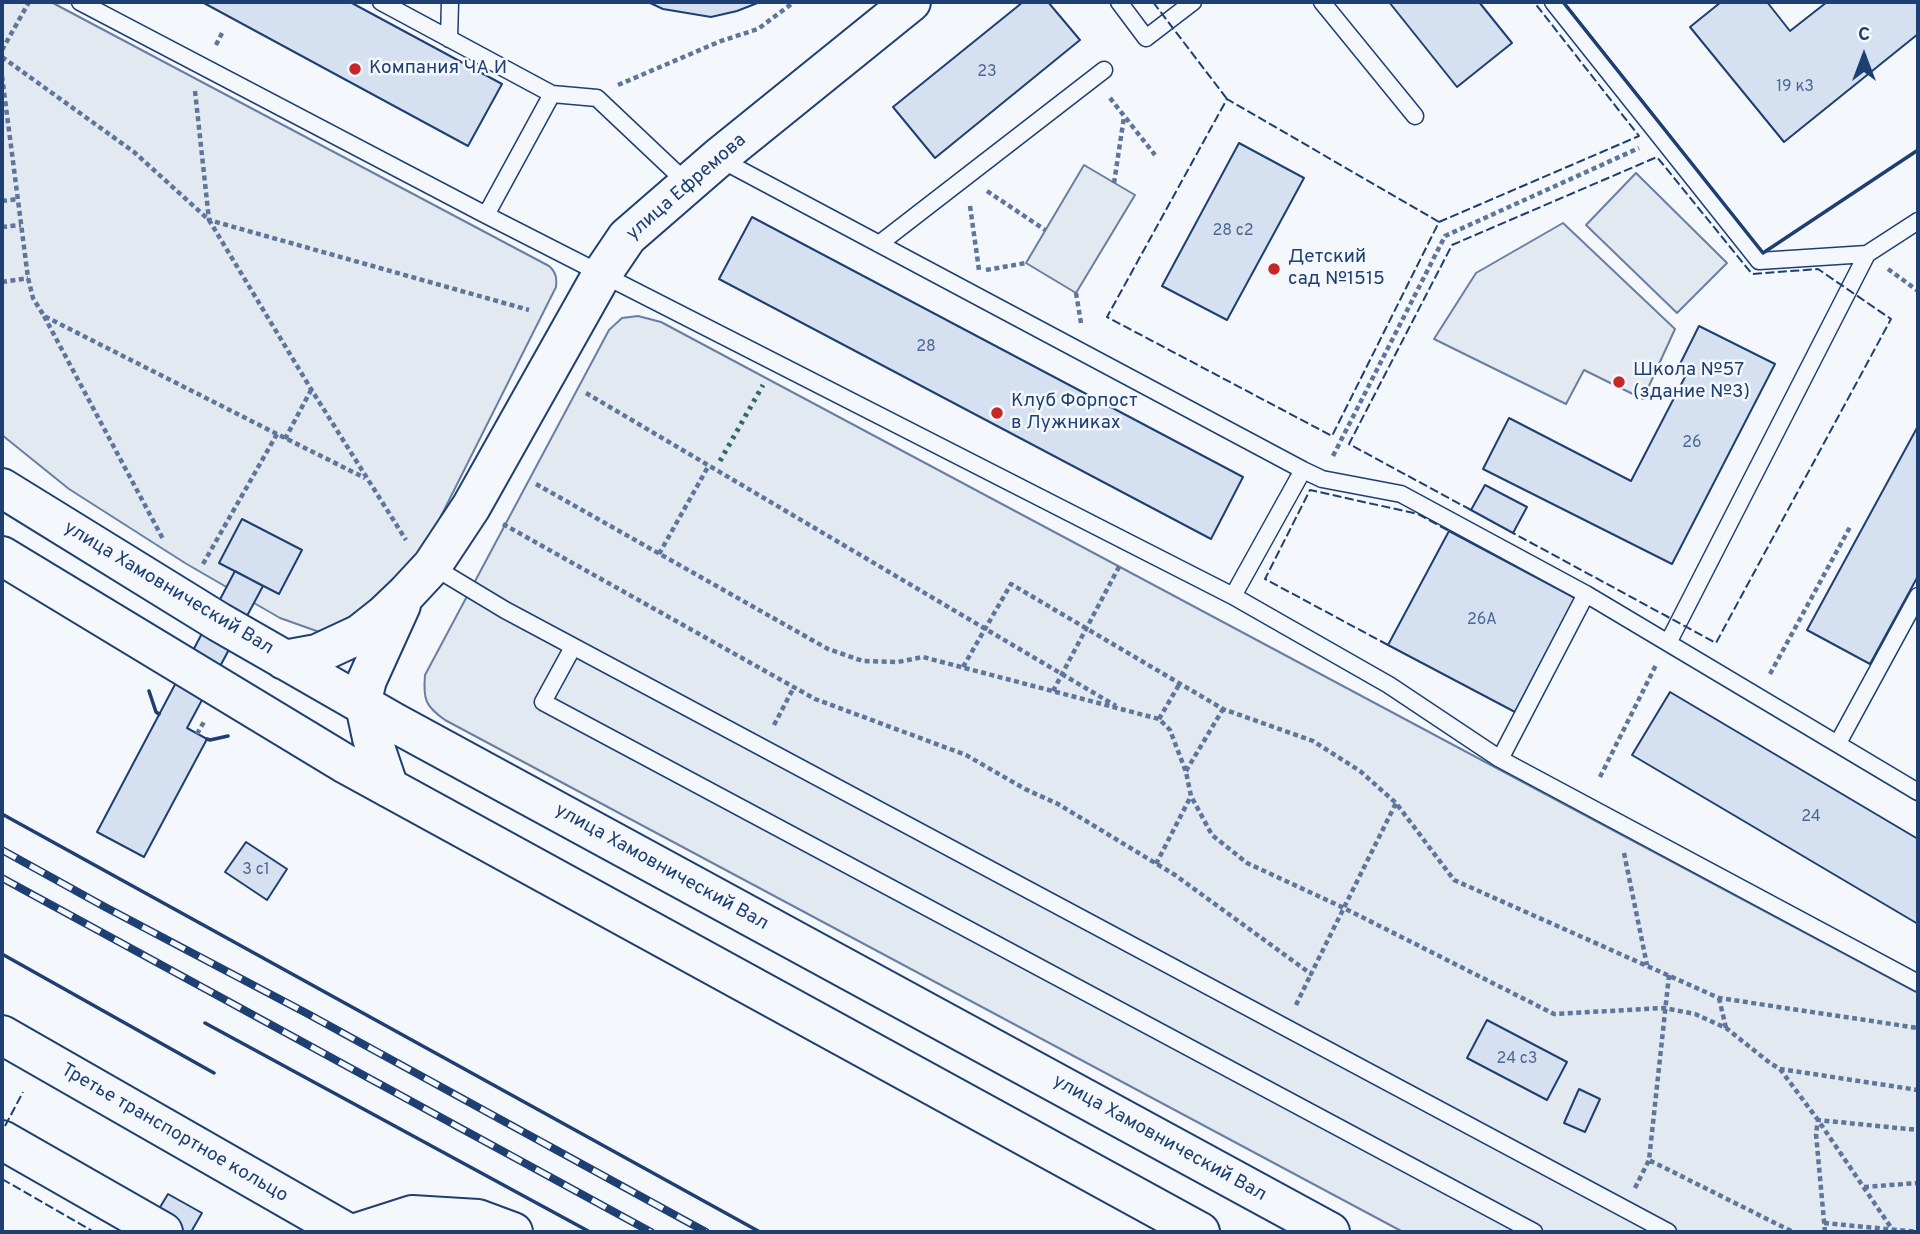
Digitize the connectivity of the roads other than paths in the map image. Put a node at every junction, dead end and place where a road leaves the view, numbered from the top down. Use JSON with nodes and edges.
{"nodes":[{"id":1,"x":80,"y":2,"type":"edge"},
{"id":2,"x":381,"y":2,"type":"edge"},
{"id":3,"x":450,"y":2,"type":"edge"},
{"id":4,"x":1119,"y":2,"type":"edge"},
{"id":5,"x":1193,"y":2,"type":"edge"},
{"id":6,"x":1322,"y":2,"type":"edge"},
{"id":7,"x":1553,"y":2,"type":"edge"},
{"id":8,"x":898,"y":6,"type":"edge"},
{"id":9,"x":449,"y":39,"type":"junction"},
{"id":10,"x":1099,"y":74,"type":"road end"},
{"id":11,"x":552,"y":94,"type":"junction"},
{"id":12,"x":1415,"y":116,"type":"dead end"},
{"id":13,"x":718,"y":158,"type":"junction"},
{"id":14,"x":688,"y":184,"type":"junction"},
{"id":15,"x":486,"y":215,"type":"junction"},
{"id":16,"x":1918,"y":221,"type":"edge"},
{"id":17,"x":879,"y":244,"type":"junction"},
{"id":18,"x":1867,"y":254,"type":"junction"},
{"id":19,"x":602,"y":274,"type":"junction"},
{"id":20,"x":2,"y":467,"type":"edge"},
{"id":21,"x":1303,"y":470,"type":"junction"},
{"id":22,"x":2,"y":488,"type":"edge"},
{"id":23,"x":78,"y":534,"type":"junction"},
{"id":24,"x":2,"y":555,"type":"edge"},
{"id":25,"x":422,"y":558,"type":"junction"},
{"id":26,"x":406,"y":594,"type":"junction"},
{"id":27,"x":1586,"y":594,"type":"junction"},
{"id":28,"x":1233,"y":596,"type":"junction"},
{"id":29,"x":1918,"y":596,"type":"edge"},
{"id":30,"x":1668,"y":643,"type":"junction"},
{"id":31,"x":573,"y":647,"type":"junction"},
{"id":32,"x":284,"y":660,"type":"junction"},
{"id":33,"x":380,"y":715,"type":"junction"},
{"id":34,"x":1839,"y":743,"type":"junction"},
{"id":35,"x":1500,"y":759,"type":"junction"},
{"id":36,"x":388,"y":788,"type":"junction"},
{"id":37,"x":1918,"y":792,"type":"edge"},
{"id":38,"x":1918,"y":983,"type":"edge"},
{"id":39,"x":2,"y":1035,"type":"edge"},
{"id":40,"x":2,"y":1140,"type":"edge"},
{"id":41,"x":153,"y":1228,"type":"edge"},
{"id":42,"x":346,"y":1232,"type":"edge"},
{"id":43,"x":359,"y":1232,"type":"edge"},
{"id":44,"x":513,"y":1232,"type":"edge"},
{"id":45,"x":1200,"y":1232,"type":"edge"},
{"id":46,"x":1330,"y":1232,"type":"edge"},
{"id":47,"x":1534,"y":1232,"type":"edge"},
{"id":48,"x":1668,"y":1232,"type":"edge"}],
"edges":[{"from":1,"to":15,"type":"lane"},
{"from":2,"to":9,"type":"lane"},
{"from":3,"to":9,"type":"lane"},
{"from":4,"to":5,"type":"lane"},
{"from":6,"to":12,"type":"lane"},
{"from":7,"to":18,"type":"lane"},
{"from":8,"to":13,"type":"main road","name":"улица Ефремова"},
{"from":9,"to":11,"type":"lane"},
{"from":10,"to":17,"type":"lane"},
{"from":11,"to":14,"type":"lane"},
{"from":11,"to":15,"type":"lane"},
{"from":13,"to":14,"type":"main road","name":"улица Ефремова"},
{"from":13,"to":17,"type":"lane"},
{"from":14,"to":19,"type":"main road","name":"улица Ефремова"},
{"from":15,"to":19,"type":"lane"},
{"from":16,"to":18,"type":"lane"},
{"from":17,"to":21,"type":"lane"},
{"from":18,"to":30,"type":"lane"},
{"from":19,"to":25,"type":"main road","name":"улица Ефремова"},
{"from":19,"to":28,"type":"lane"},
{"from":20,"to":23,"type":"main road"},
{"from":21,"to":27,"type":"lane"},
{"from":21,"to":28,"type":"lane"},
{"from":22,"to":23,"type":"main road","name":"улица Хамовнический Вал"},
{"from":23,"to":32,"type":"main road","name":"улица Хамовнический Вал"},
{"from":24,"to":36,"type":"main road"},
{"from":25,"to":26,"type":"main road","name":"улица Ефремова"},
{"from":25,"to":31,"type":"lane"},
{"from":25,"to":33,"type":"main road","name":"улица Ефремова"},
{"from":26,"to":32,"type":"main road","name":"улица Ефремова"},
{"from":26,"to":33,"type":"main road","name":"улица Ефремова"},
{"from":27,"to":30,"type":"lane"},
{"from":27,"to":35,"type":"lane"},
{"from":28,"to":35,"type":"lane"},
{"from":29,"to":34,"type":"lane"},
{"from":30,"to":34,"type":"lane"},
{"from":31,"to":47,"type":"lane"},
{"from":31,"to":48,"type":"lane"},
{"from":32,"to":33,"type":"main road","name":"улица Хамовнический Вал"},
{"from":33,"to":36,"type":"main road","name":"улица Ефремова"},
{"from":33,"to":46,"type":"main road","name":"улица Хамовнический Вал"},
{"from":34,"to":37,"type":"lane"},
{"from":35,"to":38,"type":"lane"},
{"from":36,"to":45,"type":"main road"},
{"from":39,"to":42,"type":"main road","name":"Третье транспортное кольцо"},
{"from":40,"to":41,"type":"main road"},
{"from":43,"to":44,"type":"main road"}]}
